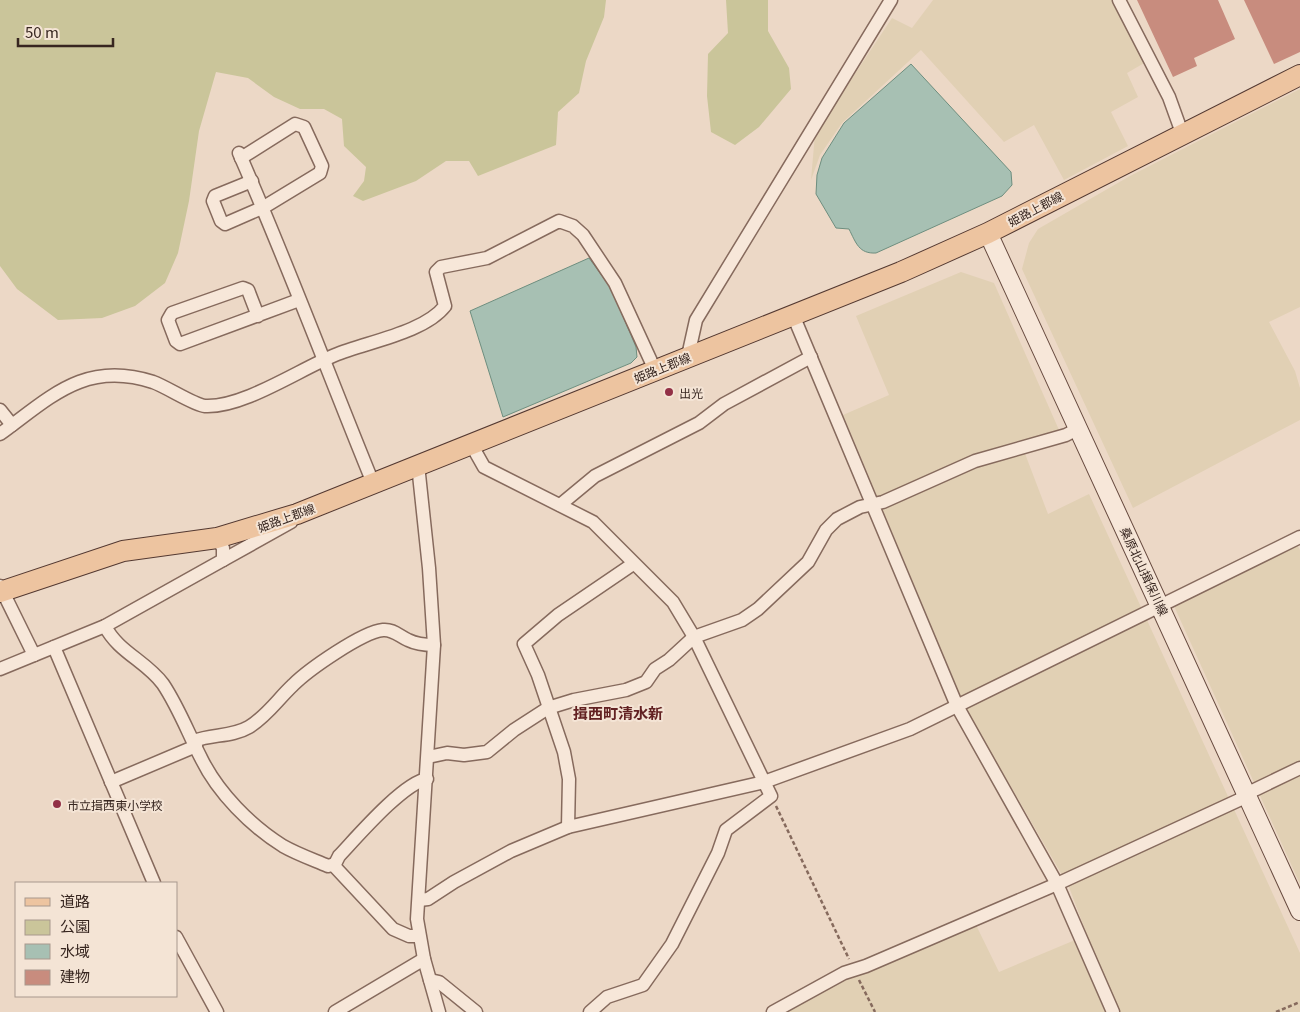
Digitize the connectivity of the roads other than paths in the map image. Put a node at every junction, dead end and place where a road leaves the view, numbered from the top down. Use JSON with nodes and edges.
{"nodes":[{"id":1,"x":891,"y":0,"type":"edge"},
{"id":2,"x":1119,"y":0,"type":"edge"},
{"id":3,"x":1300,"y":75,"type":"edge"},
{"id":4,"x":1182,"y":133,"type":"junction"},
{"id":5,"x":252,"y":180,"type":"junction"},
{"id":6,"x":264,"y":208,"type":"junction"},
{"id":7,"x":988,"y":233,"type":"junction"},
{"id":8,"x":299,"y":300,"type":"junction"},
{"id":9,"x":793,"y":315,"type":"junction"},
{"id":10,"x":258,"y":316,"type":"junction"},
{"id":11,"x":688,"y":356,"type":"junction"},
{"id":12,"x":811,"y":357,"type":"junction"},
{"id":13,"x":322,"y":361,"type":"junction"},
{"id":14,"x":655,"y":370,"type":"junction"},
{"id":15,"x":0,"y":410,"type":"edge"},
{"id":16,"x":12,"y":425,"type":"junction"},
{"id":17,"x":1079,"y":428,"type":"junction"},
{"id":18,"x":0,"y":434,"type":"edge"},
{"id":19,"x":471,"y":444,"type":"junction"},
{"id":20,"x":418,"y":465,"type":"junction"},
{"id":21,"x":373,"y":483,"type":"junction"},
{"id":22,"x":560,"y":505,"type":"junction"},
{"id":23,"x":873,"y":505,"type":"junction"},
{"id":24,"x":297,"y":514,"type":"junction"},
{"id":25,"x":1300,"y":537,"type":"edge"},
{"id":26,"x":217,"y":538,"type":"junction"},
{"id":27,"x":223,"y":560,"type":"junction"},
{"id":28,"x":633,"y":564,"type":"junction"},
{"id":29,"x":1,"y":590,"type":"edge"},
{"id":30,"x":1160,"y":605,"type":"junction"},
{"id":31,"x":105,"y":626,"type":"junction"},
{"id":32,"x":694,"y":637,"type":"junction"},
{"id":33,"x":434,"y":645,"type":"junction"},
{"id":34,"x":54,"y":647,"type":"junction"},
{"id":35,"x":34,"y":655,"type":"junction"},
{"id":36,"x":0,"y":669,"type":"edge"},
{"id":37,"x":957,"y":706,"type":"junction"},
{"id":38,"x":548,"y":708,"type":"junction"},
{"id":39,"x":195,"y":743,"type":"junction"},
{"id":40,"x":428,"y":757,"type":"junction"},
{"id":41,"x":1300,"y":768,"type":"edge"},
{"id":42,"x":427,"y":779,"type":"junction"},
{"id":43,"x":112,"y":782,"type":"junction"},
{"id":44,"x":764,"y":782,"type":"junction"},
{"id":45,"x":1246,"y":794,"type":"junction"},
{"id":46,"x":568,"y":827,"type":"junction"},
{"id":47,"x":335,"y":864,"type":"junction"},
{"id":48,"x":154,"y":882,"type":"edge"},
{"id":49,"x":1057,"y":884,"type":"junction"},
{"id":50,"x":419,"y":900,"type":"junction"},
{"id":51,"x":1300,"y":911,"type":"edge"},
{"id":52,"x":419,"y":936,"type":"junction"},
{"id":53,"x":178,"y":941,"type":"edge"},
{"id":54,"x":424,"y":959,"type":"junction"},
{"id":55,"x":430,"y":980,"type":"junction"},
{"id":56,"x":217,"y":1012,"type":"edge"},
{"id":57,"x":335,"y":1012,"type":"edge"},
{"id":58,"x":439,"y":1012,"type":"edge"},
{"id":59,"x":476,"y":1012,"type":"edge"},
{"id":60,"x":590,"y":1012,"type":"edge"},
{"id":61,"x":773,"y":1012,"type":"edge"},
{"id":62,"x":1113,"y":1012,"type":"edge"}],
"edges":[{"from":1,"to":11,"type":"street"},
{"from":2,"to":4,"type":"street"},
{"from":3,"to":4,"type":"main road","name":"姫路上郡線"},
{"from":4,"to":7,"type":"main road","name":"姫路上郡線"},
{"from":5,"to":6,"type":"street"},
{"from":5,"to":6,"type":"street"},
{"from":5,"to":6,"type":"street"},
{"from":6,"to":8,"type":"street"},
{"from":7,"to":9,"type":"main road","name":"姫路上郡線"},
{"from":7,"to":17,"type":"main road","name":"桑原北山揖保川線"},
{"from":8,"to":10,"type":"street"},
{"from":8,"to":13,"type":"street"},
{"from":9,"to":11,"type":"main road","name":"姫路上郡線"},
{"from":9,"to":12,"type":"street"},
{"from":10,"to":10,"type":"street"},
{"from":11,"to":14,"type":"main road","name":"姫路上郡線"},
{"from":12,"to":22,"type":"street"},
{"from":12,"to":23,"type":"street"},
{"from":13,"to":14,"type":"street"},
{"from":13,"to":16,"type":"street"},
{"from":13,"to":21,"type":"street"},
{"from":14,"to":19,"type":"main road","name":"姫路上郡線"},
{"from":15,"to":16,"type":"street"},
{"from":16,"to":18,"type":"street"},
{"from":17,"to":23,"type":"street"},
{"from":17,"to":30,"type":"main road","name":"桑原北山揖保川線"},
{"from":19,"to":20,"type":"main road","name":"姫路上郡線"},
{"from":19,"to":22,"type":"street"},
{"from":20,"to":21,"type":"main road","name":"姫路上郡線"},
{"from":20,"to":33,"type":"street"},
{"from":21,"to":24,"type":"main road","name":"姫路上郡線"},
{"from":22,"to":28,"type":"street"},
{"from":23,"to":32,"type":"street"},
{"from":23,"to":37,"type":"street"},
{"from":24,"to":26,"type":"main road","name":"姫路上郡線"},
{"from":24,"to":27,"type":"street"},
{"from":25,"to":30,"type":"street"},
{"from":26,"to":27,"type":"street"},
{"from":26,"to":29,"type":"main road","name":"姫路上郡線"},
{"from":27,"to":31,"type":"street"},
{"from":28,"to":32,"type":"street"},
{"from":28,"to":38,"type":"street"},
{"from":29,"to":35,"type":"street"},
{"from":30,"to":37,"type":"street"},
{"from":30,"to":45,"type":"main road","name":"桑原北山揖保川線"},
{"from":31,"to":34,"type":"street"},
{"from":31,"to":39,"type":"street"},
{"from":32,"to":38,"type":"street"},
{"from":32,"to":44,"type":"street"},
{"from":33,"to":39,"type":"street"},
{"from":33,"to":40,"type":"street"},
{"from":34,"to":35,"type":"street"},
{"from":34,"to":43,"type":"street"},
{"from":35,"to":36,"type":"street"},
{"from":37,"to":44,"type":"street"},
{"from":37,"to":49,"type":"street"},
{"from":38,"to":40,"type":"street"},
{"from":38,"to":46,"type":"street"},
{"from":39,"to":43,"type":"street"},
{"from":39,"to":47,"type":"street"},
{"from":40,"to":42,"type":"street"},
{"from":41,"to":45,"type":"street"},
{"from":42,"to":47,"type":"street"},
{"from":42,"to":50,"type":"street"},
{"from":43,"to":48,"type":"street"},
{"from":44,"to":46,"type":"street"},
{"from":44,"to":60,"type":"street"},
{"from":45,"to":49,"type":"street"},
{"from":45,"to":51,"type":"main road","name":"桑原北山揖保川線"},
{"from":46,"to":50,"type":"street"},
{"from":47,"to":52,"type":"street"},
{"from":49,"to":61,"type":"street"},
{"from":49,"to":62,"type":"street"},
{"from":50,"to":52,"type":"street"},
{"from":52,"to":54,"type":"street"},
{"from":53,"to":56,"type":"street"},
{"from":54,"to":55,"type":"street"},
{"from":54,"to":57,"type":"street"},
{"from":55,"to":58,"type":"street"},
{"from":55,"to":59,"type":"street"}]}
